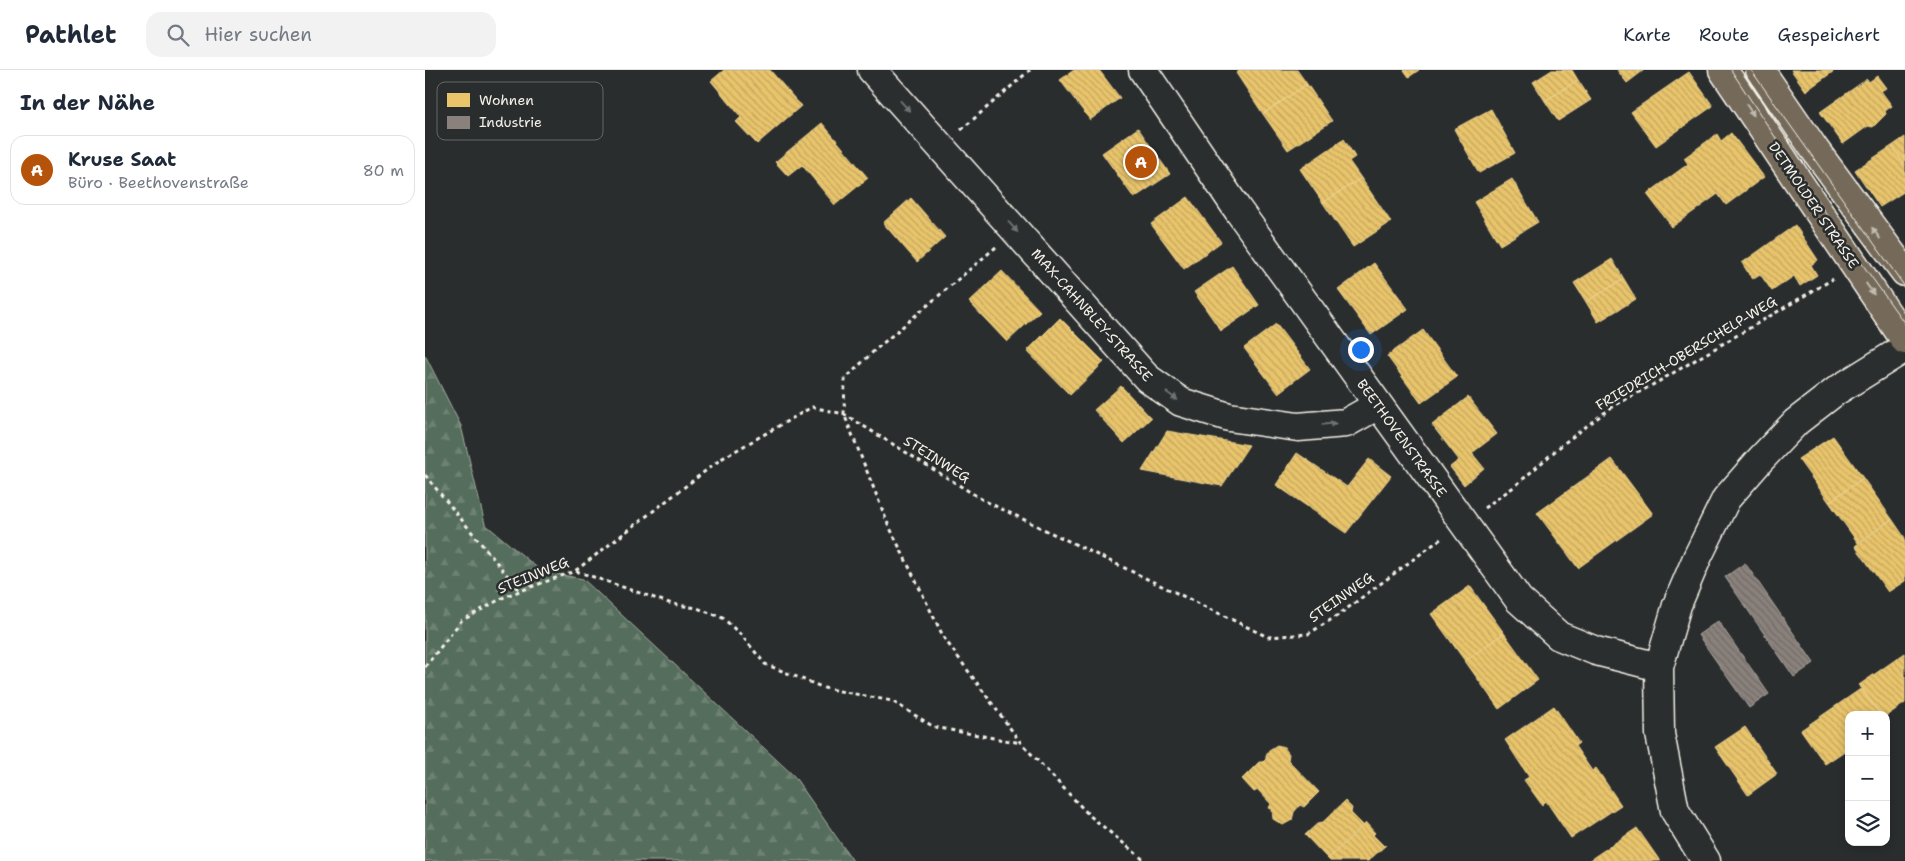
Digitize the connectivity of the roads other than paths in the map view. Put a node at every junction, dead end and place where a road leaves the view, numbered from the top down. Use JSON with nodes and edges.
{"nodes":[{"id":1,"x":872,"y":70,"type":"edge"},
{"id":2,"x":1143,"y":70,"type":"edge"},
{"id":3,"x":1723,"y":70,"type":"edge"},
{"id":4,"x":1760,"y":70,"type":"edge"},
{"id":5,"x":1905,"y":272,"type":"edge"},
{"id":6,"x":1905,"y":340,"type":"edge"},
{"id":7,"x":1905,"y":348,"type":"edge"},
{"id":8,"x":1378,"y":405,"type":"junction"},
{"id":9,"x":1659,"y":667,"type":"junction"},
{"id":10,"x":1706,"y":861,"type":"edge"}],
"edges":[{"from":1,"to":8,"type":"street","name":"MAX-CAHNBLEY-STRASSE","one_way":true},
{"from":2,"to":8,"type":"street","name":"BEETHOVENSTRASSE"},
{"from":3,"to":6,"type":"main road","name":"DETMOLDER STRASSE","one_way":true},
{"from":5,"to":4,"type":"main road","one_way":true},
{"from":7,"to":9,"type":"street"},
{"from":8,"to":9,"type":"street","name":"BEETHOVENSTRASSE"},
{"from":9,"to":10,"type":"street"}]}
